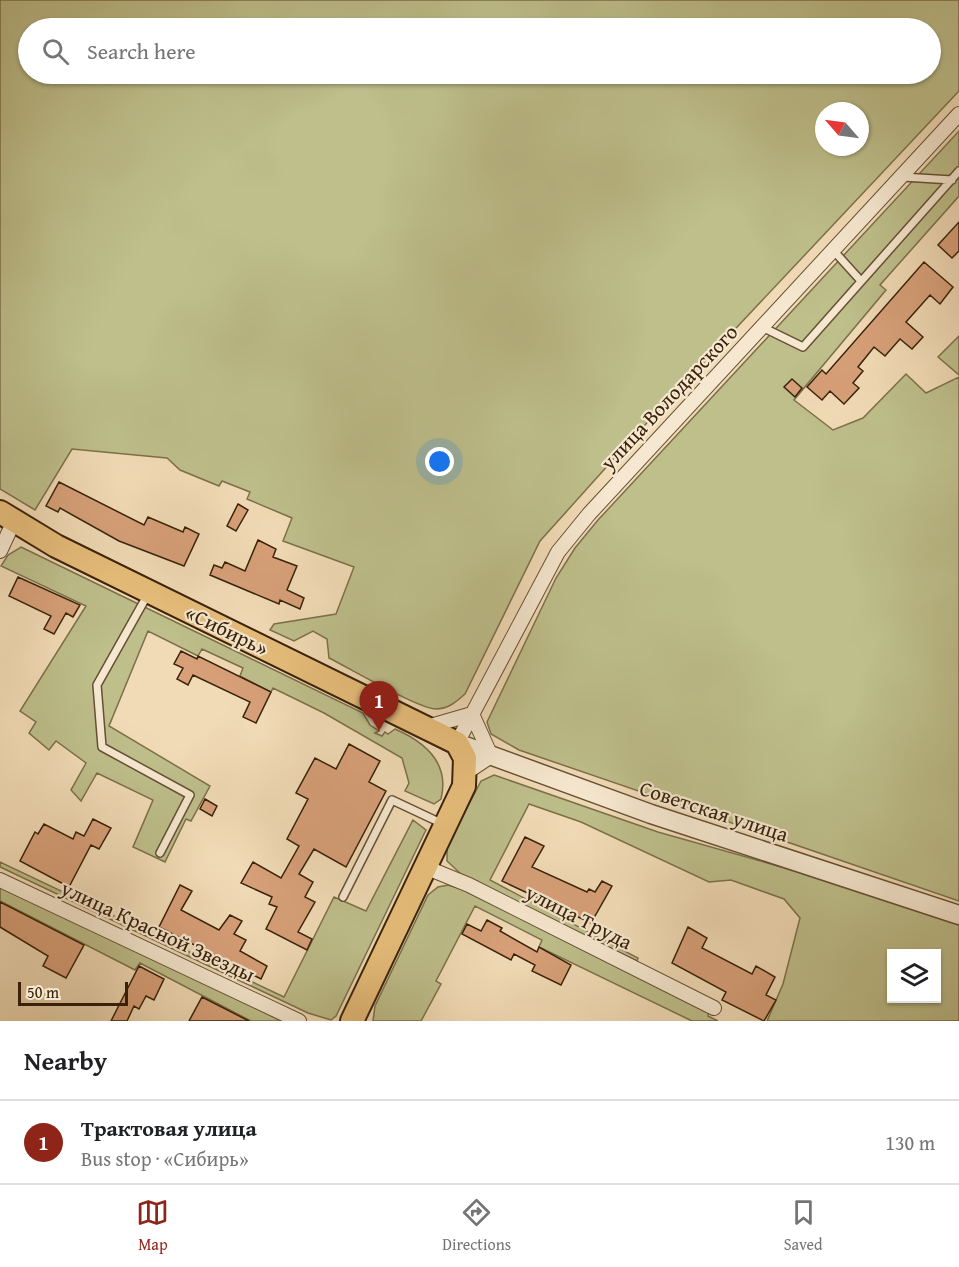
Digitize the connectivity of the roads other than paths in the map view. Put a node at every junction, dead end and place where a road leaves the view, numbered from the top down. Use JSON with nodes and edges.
{"nodes":[{"id":1,"x":959,"y":114,"type":"edge"},
{"id":2,"x":959,"y":171,"type":"edge"},
{"id":3,"x":902,"y":177,"type":"junction"},
{"id":4,"x":951,"y":180,"type":"junction"},
{"id":5,"x":833,"y":250,"type":"junction"},
{"id":6,"x":861,"y":281,"type":"junction"},
{"id":7,"x":762,"y":327,"type":"junction"},
{"id":8,"x":7,"y":517,"type":"edge"},
{"id":9,"x":0,"y":551,"type":"edge"},
{"id":10,"x":150,"y":592,"type":"junction"},
{"id":11,"x":472,"y":714,"type":"junction"},
{"id":12,"x":427,"y":727,"type":"junction"},
{"id":13,"x":457,"y":743,"type":"junction"},
{"id":14,"x":491,"y":756,"type":"junction"},
{"id":15,"x":464,"y":774,"type":"junction"},
{"id":16,"x":446,"y":825,"type":"junction"},
{"id":17,"x":160,"y":853,"type":"dead end"},
{"id":18,"x":425,"y":867,"type":"junction"},
{"id":19,"x":0,"y":880,"type":"edge"},
{"id":20,"x":344,"y":897,"type":"dead end"},
{"id":21,"x":959,"y":915,"type":"edge"},
{"id":22,"x":714,"y":1008,"type":"dead end"},
{"id":23,"x":299,"y":1021,"type":"edge"},
{"id":24,"x":352,"y":1021,"type":"edge"}],
"edges":[{"from":1,"to":3,"type":"street","name":"улица Володарского"},
{"from":2,"to":4,"type":"lane"},
{"from":3,"to":4,"type":"lane"},
{"from":3,"to":5,"type":"street","name":"улица Володарского"},
{"from":4,"to":6,"type":"lane"},
{"from":5,"to":6,"type":"lane"},
{"from":5,"to":7,"type":"street","name":"улица Володарского"},
{"from":6,"to":7,"type":"lane"},
{"from":7,"to":11,"type":"street","name":"улица Володарского"},
{"from":8,"to":9,"type":"street"},
{"from":8,"to":10,"type":"highway","name":"«Сибирь»"},
{"from":10,"to":12,"type":"highway","name":"«Сибирь»"},
{"from":10,"to":17,"type":"lane"},
{"from":11,"to":12,"type":"street"},
{"from":11,"to":13,"type":"street","name":"улица Володарского"},
{"from":11,"to":14,"type":"street"},
{"from":12,"to":13,"type":"highway","name":"«Сибирь»"},
{"from":13,"to":14,"type":"street","name":"Советская улица"},
{"from":13,"to":15,"type":"highway"},
{"from":14,"to":15,"type":"street"},
{"from":14,"to":21,"type":"street","name":"Советская улица"},
{"from":15,"to":16,"type":"highway"},
{"from":16,"to":18,"type":"highway"},
{"from":16,"to":20,"type":"lane"},
{"from":18,"to":22,"type":"street","name":"улица Труда"},
{"from":18,"to":24,"type":"highway"},
{"from":19,"to":23,"type":"street","name":"улица Красной Звезды"}]}
